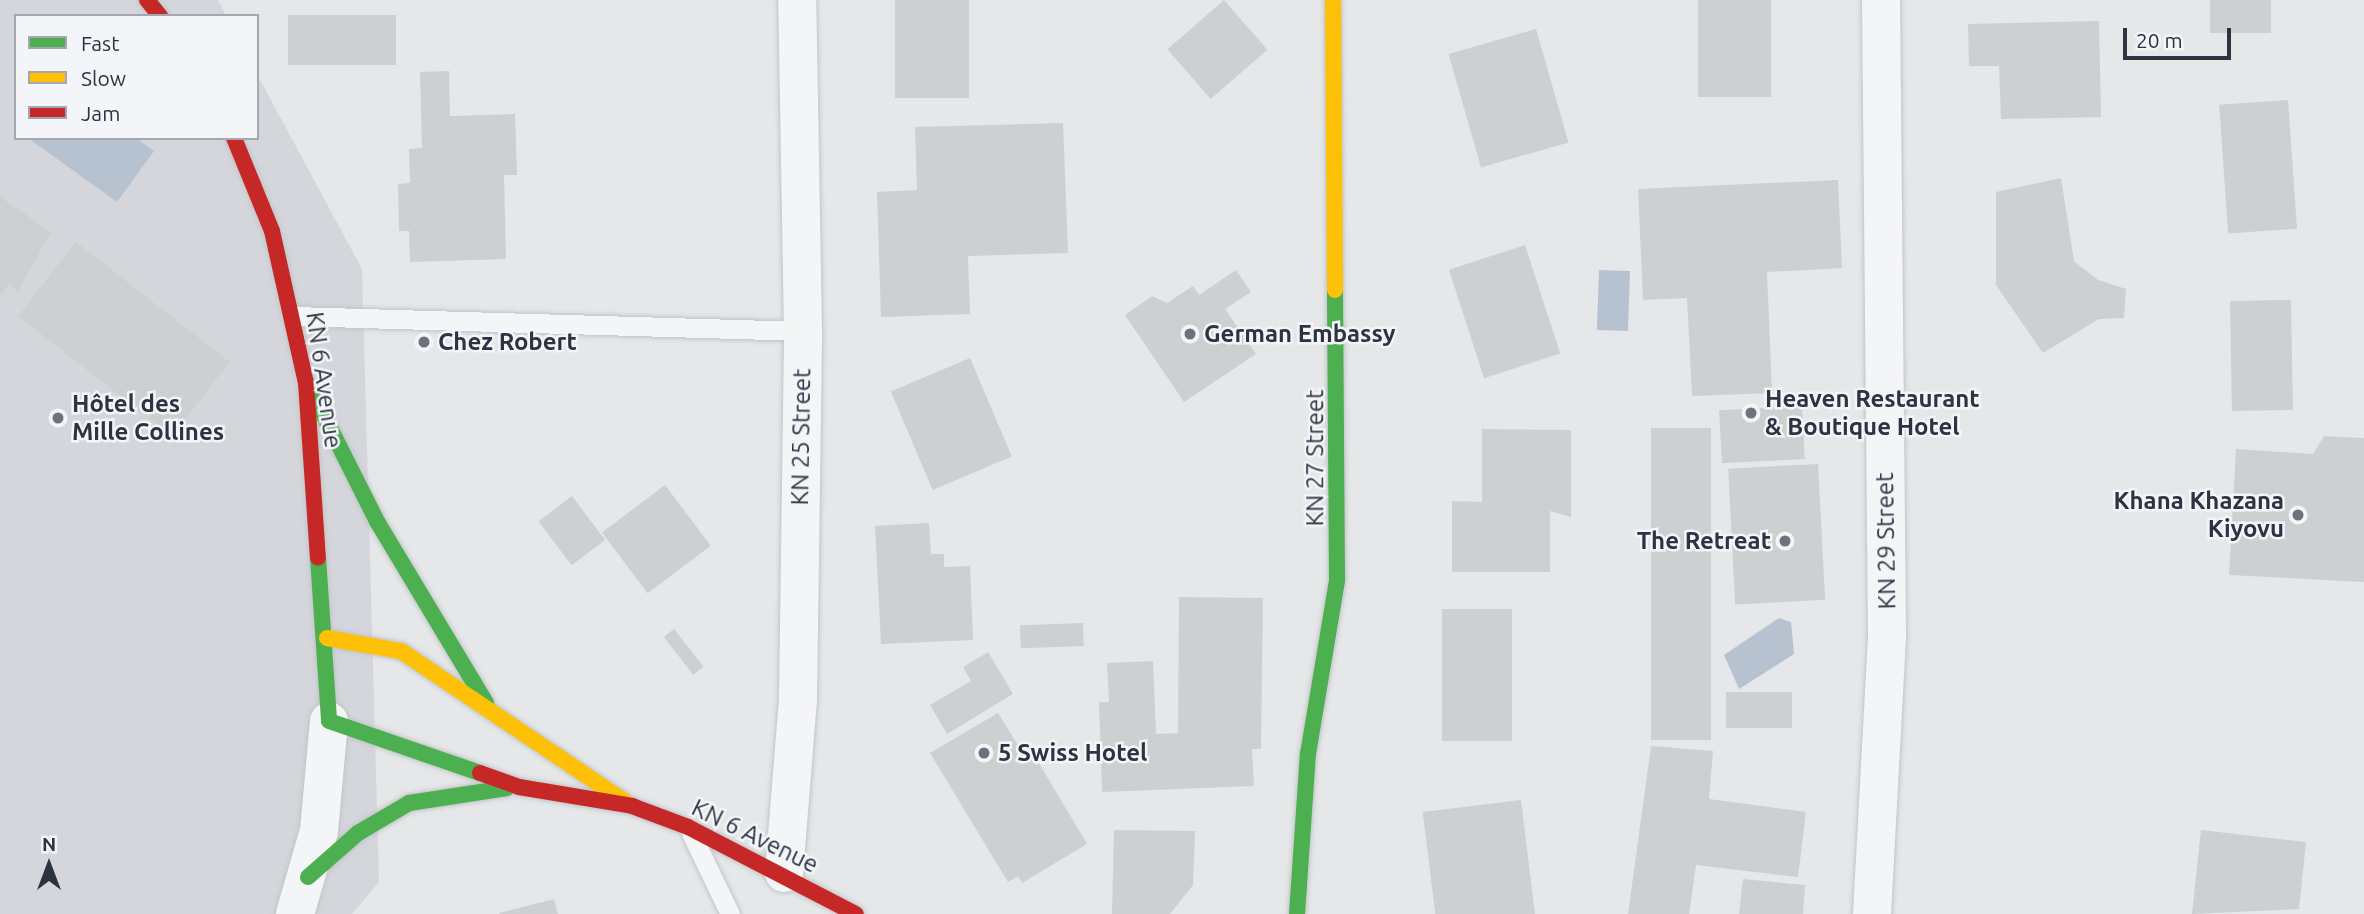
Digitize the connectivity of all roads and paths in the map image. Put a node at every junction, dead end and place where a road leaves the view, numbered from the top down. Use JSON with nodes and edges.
{"nodes":[{"id":1,"x":147,"y":0,"type":"edge"},
{"id":2,"x":797,"y":0,"type":"edge"},
{"id":3,"x":1333,"y":0,"type":"edge"},
{"id":4,"x":1881,"y":0,"type":"edge"},
{"id":5,"x":158,"y":14,"type":"edge"},
{"id":6,"x":235,"y":140,"type":"edge"},
{"id":7,"x":293,"y":316,"type":"junction"},
{"id":8,"x":803,"y":331,"type":"junction"},
{"id":9,"x":306,"y":383,"type":"junction"},
{"id":10,"x":327,"y":638,"type":"junction"},
{"id":11,"x":486,"y":703,"type":"junction"},
{"id":12,"x":329,"y":721,"type":"junction"},
{"id":13,"x":519,"y":787,"type":"junction"},
{"id":14,"x":632,"y":806,"type":"junction"},
{"id":15,"x":688,"y":827,"type":"junction"},
{"id":16,"x":308,"y":877,"type":"junction"},
{"id":17,"x":799,"y":881,"type":"junction"},
{"id":18,"x":295,"y":914,"type":"edge"},
{"id":19,"x":730,"y":914,"type":"edge"},
{"id":20,"x":806,"y":914,"type":"edge"},
{"id":21,"x":856,"y":914,"type":"edge"},
{"id":22,"x":1297,"y":914,"type":"edge"},
{"id":23,"x":1872,"y":914,"type":"edge"}],
"edges":[{"from":1,"to":5,"type":"main road"},
{"from":2,"to":8,"type":"street","name":"KN 25 Street"},
{"from":3,"to":22,"type":"main road","name":"KN 27 Street"},
{"from":4,"to":23,"type":"street","name":"KN 29 Street"},
{"from":6,"to":7,"type":"main road","name":"KN 6 Avenue"},
{"from":7,"to":8,"type":"lane"},
{"from":7,"to":9,"type":"main road","name":"KN 6 Avenue"},
{"from":8,"to":17,"type":"street","name":"KN 25 Street"},
{"from":9,"to":10,"type":"main road","name":"KN 6 Avenue"},
{"from":9,"to":11,"type":"main road"},
{"from":10,"to":11,"type":"main road","name":"KN 6 Avenue"},
{"from":10,"to":12,"type":"main road","name":"KN 6 Avenue"},
{"from":11,"to":14,"type":"main road","name":"KN 6 Avenue"},
{"from":12,"to":13,"type":"main road","name":"KN 6 Avenue"},
{"from":12,"to":16,"type":"street"},
{"from":13,"to":14,"type":"main road","name":"KN 6 Avenue"},
{"from":13,"to":16,"type":"main road"},
{"from":14,"to":15,"type":"main road","name":"KN 6 Avenue"},
{"from":15,"to":17,"type":"main road","name":"KN 6 Avenue"},
{"from":15,"to":19,"type":"lane"},
{"from":16,"to":18,"type":"street"},
{"from":17,"to":20,"type":"lane"},
{"from":17,"to":21,"type":"main road","name":"KN 6 Avenue"}]}
